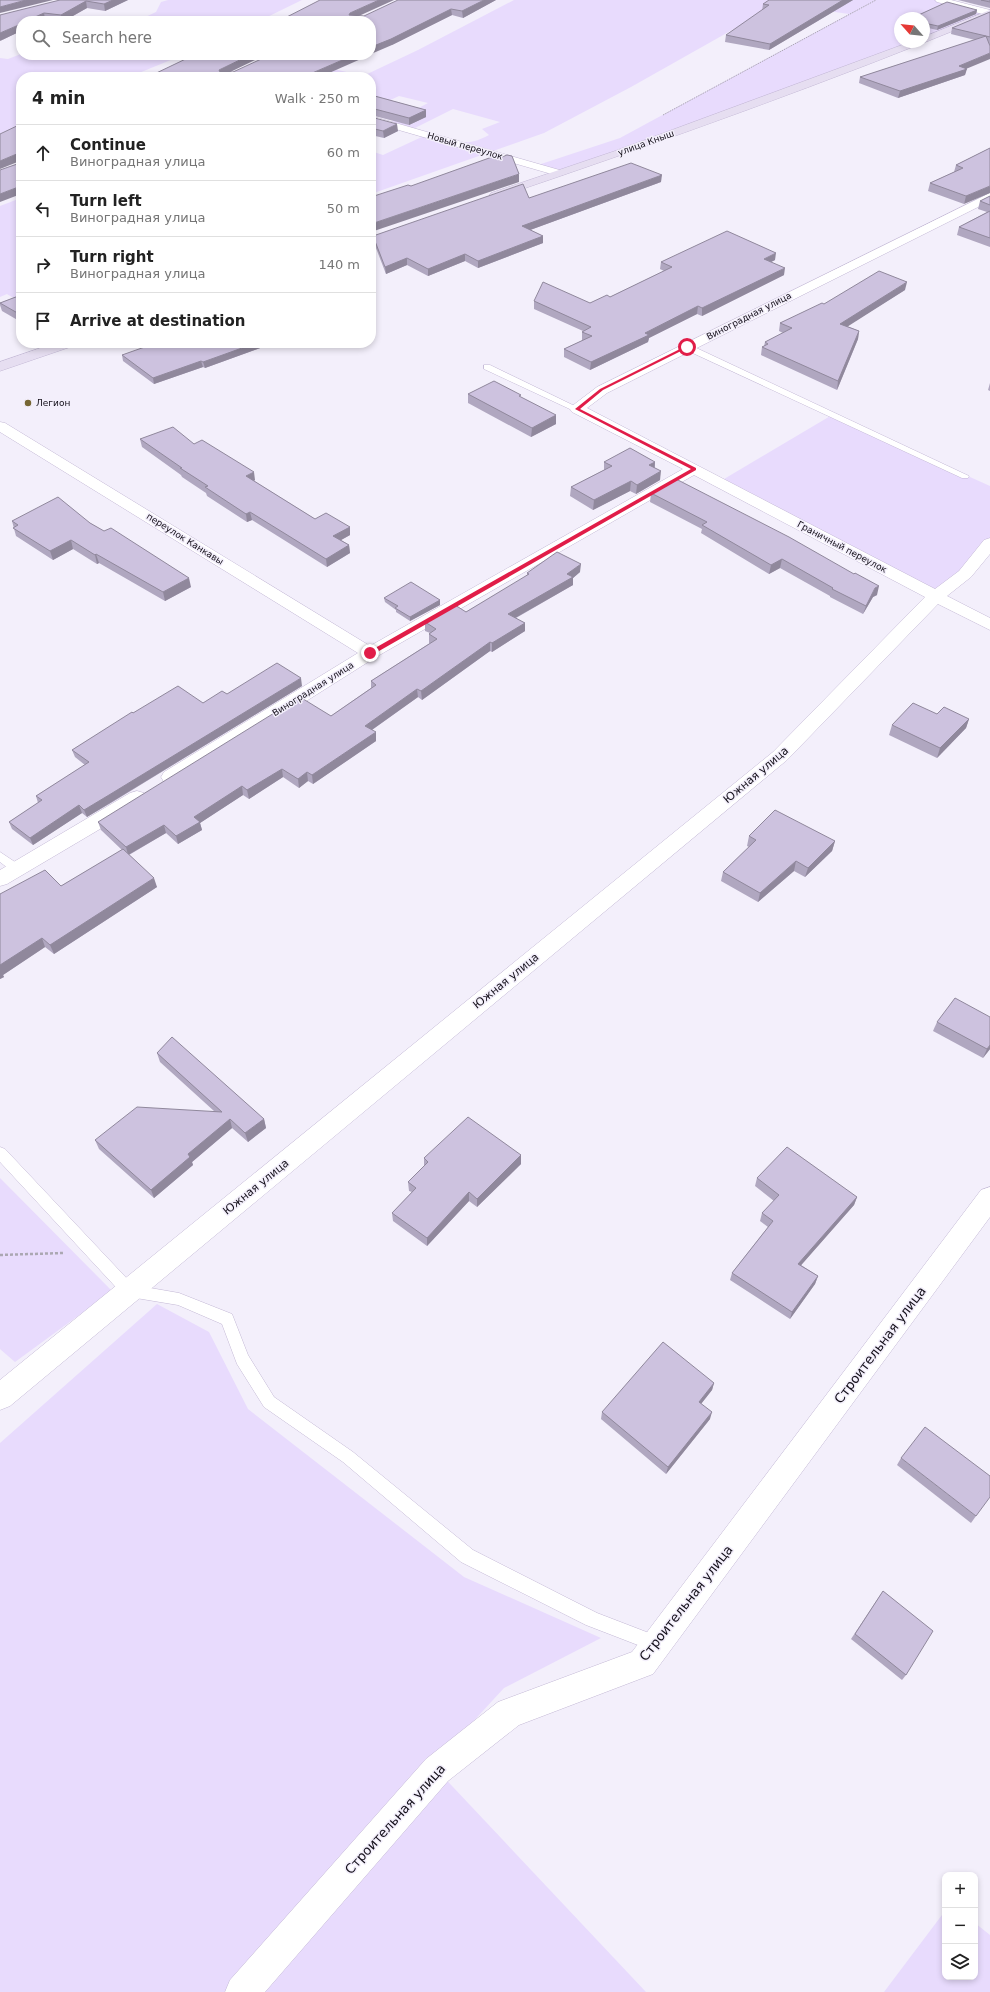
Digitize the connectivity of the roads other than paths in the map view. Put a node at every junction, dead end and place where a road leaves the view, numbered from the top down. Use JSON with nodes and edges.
{"nodes":[{"id":1,"x":940,"y":0,"type":"edge"},
{"id":2,"x":990,"y":13,"type":"edge"},
{"id":3,"x":930,"y":38,"type":"edge"},
{"id":4,"x":903,"y":48,"type":"edge"},
{"id":5,"x":376,"y":120,"type":"edge"},
{"id":6,"x":559,"y":173,"type":"junction"},
{"id":7,"x":990,"y":196,"type":"edge"},
{"id":8,"x":483,"y":199,"type":"edge"},
{"id":9,"x":687,"y":347,"type":"junction"},
{"id":10,"x":54,"y":348,"type":"edge"},
{"id":11,"x":0,"y":367,"type":"edge"},
{"id":12,"x":487,"y":367,"type":"dead end"},
{"id":13,"x":577,"y":409,"type":"junction"},
{"id":14,"x":0,"y":426,"type":"edge"},
{"id":15,"x":694,"y":469,"type":"junction"},
{"id":16,"x":965,"y":476,"type":"dead end"},
{"id":17,"x":990,"y":542,"type":"edge"},
{"id":18,"x":936,"y":597,"type":"junction"},
{"id":19,"x":990,"y":625,"type":"edge"},
{"id":20,"x":370,"y":653,"type":"junction"},
{"id":21,"x":0,"y":856,"type":"edge"},
{"id":22,"x":17,"y":869,"type":"junction"},
{"id":23,"x":0,"y":878,"type":"edge"},
{"id":24,"x":0,"y":1153,"type":"edge"},
{"id":25,"x":990,"y":1198,"type":"edge"},
{"id":26,"x":130,"y":1291,"type":"junction"},
{"id":27,"x":0,"y":1397,"type":"edge"},
{"id":28,"x":656,"y":1644,"type":"junction"},
{"id":29,"x":242,"y":1992,"type":"edge"}],
"edges":[{"from":1,"to":2,"type":"street"},
{"from":2,"to":3,"type":"street"},
{"from":4,"to":6,"type":"street","name":"улица Кныш"},
{"from":5,"to":6,"type":"street","name":"Новый переулок"},
{"from":6,"to":8,"type":"street","name":"улица Кныш"},
{"from":7,"to":9,"type":"street","name":"Виноградная улица"},
{"from":9,"to":13,"type":"street","name":"Виноградная улица"},
{"from":9,"to":16,"type":"lane"},
{"from":10,"to":11,"type":"street"},
{"from":12,"to":13,"type":"lane"},
{"from":13,"to":15,"type":"street"},
{"from":14,"to":20,"type":"street","name":"переулок Канкавы"},
{"from":15,"to":18,"type":"street","name":"Граничный переулок"},
{"from":15,"to":20,"type":"street","name":"Виноградная улица"},
{"from":17,"to":18,"type":"street","name":"Южная улица"},
{"from":18,"to":19,"type":"street","name":"Граничный переулок"},
{"from":18,"to":26,"type":"street","name":"Южная улица"},
{"from":20,"to":22,"type":"street","name":"Виноградная улица"},
{"from":21,"to":22,"type":"lane"},
{"from":22,"to":23,"type":"street","name":"Виноградная улица"},
{"from":24,"to":26,"type":"lane"},
{"from":25,"to":28,"type":"street","name":"Строительная улица"},
{"from":26,"to":27,"type":"street","name":"Южная улица"},
{"from":26,"to":28,"type":"lane"},
{"from":28,"to":29,"type":"street","name":"Строительная улица"}]}
